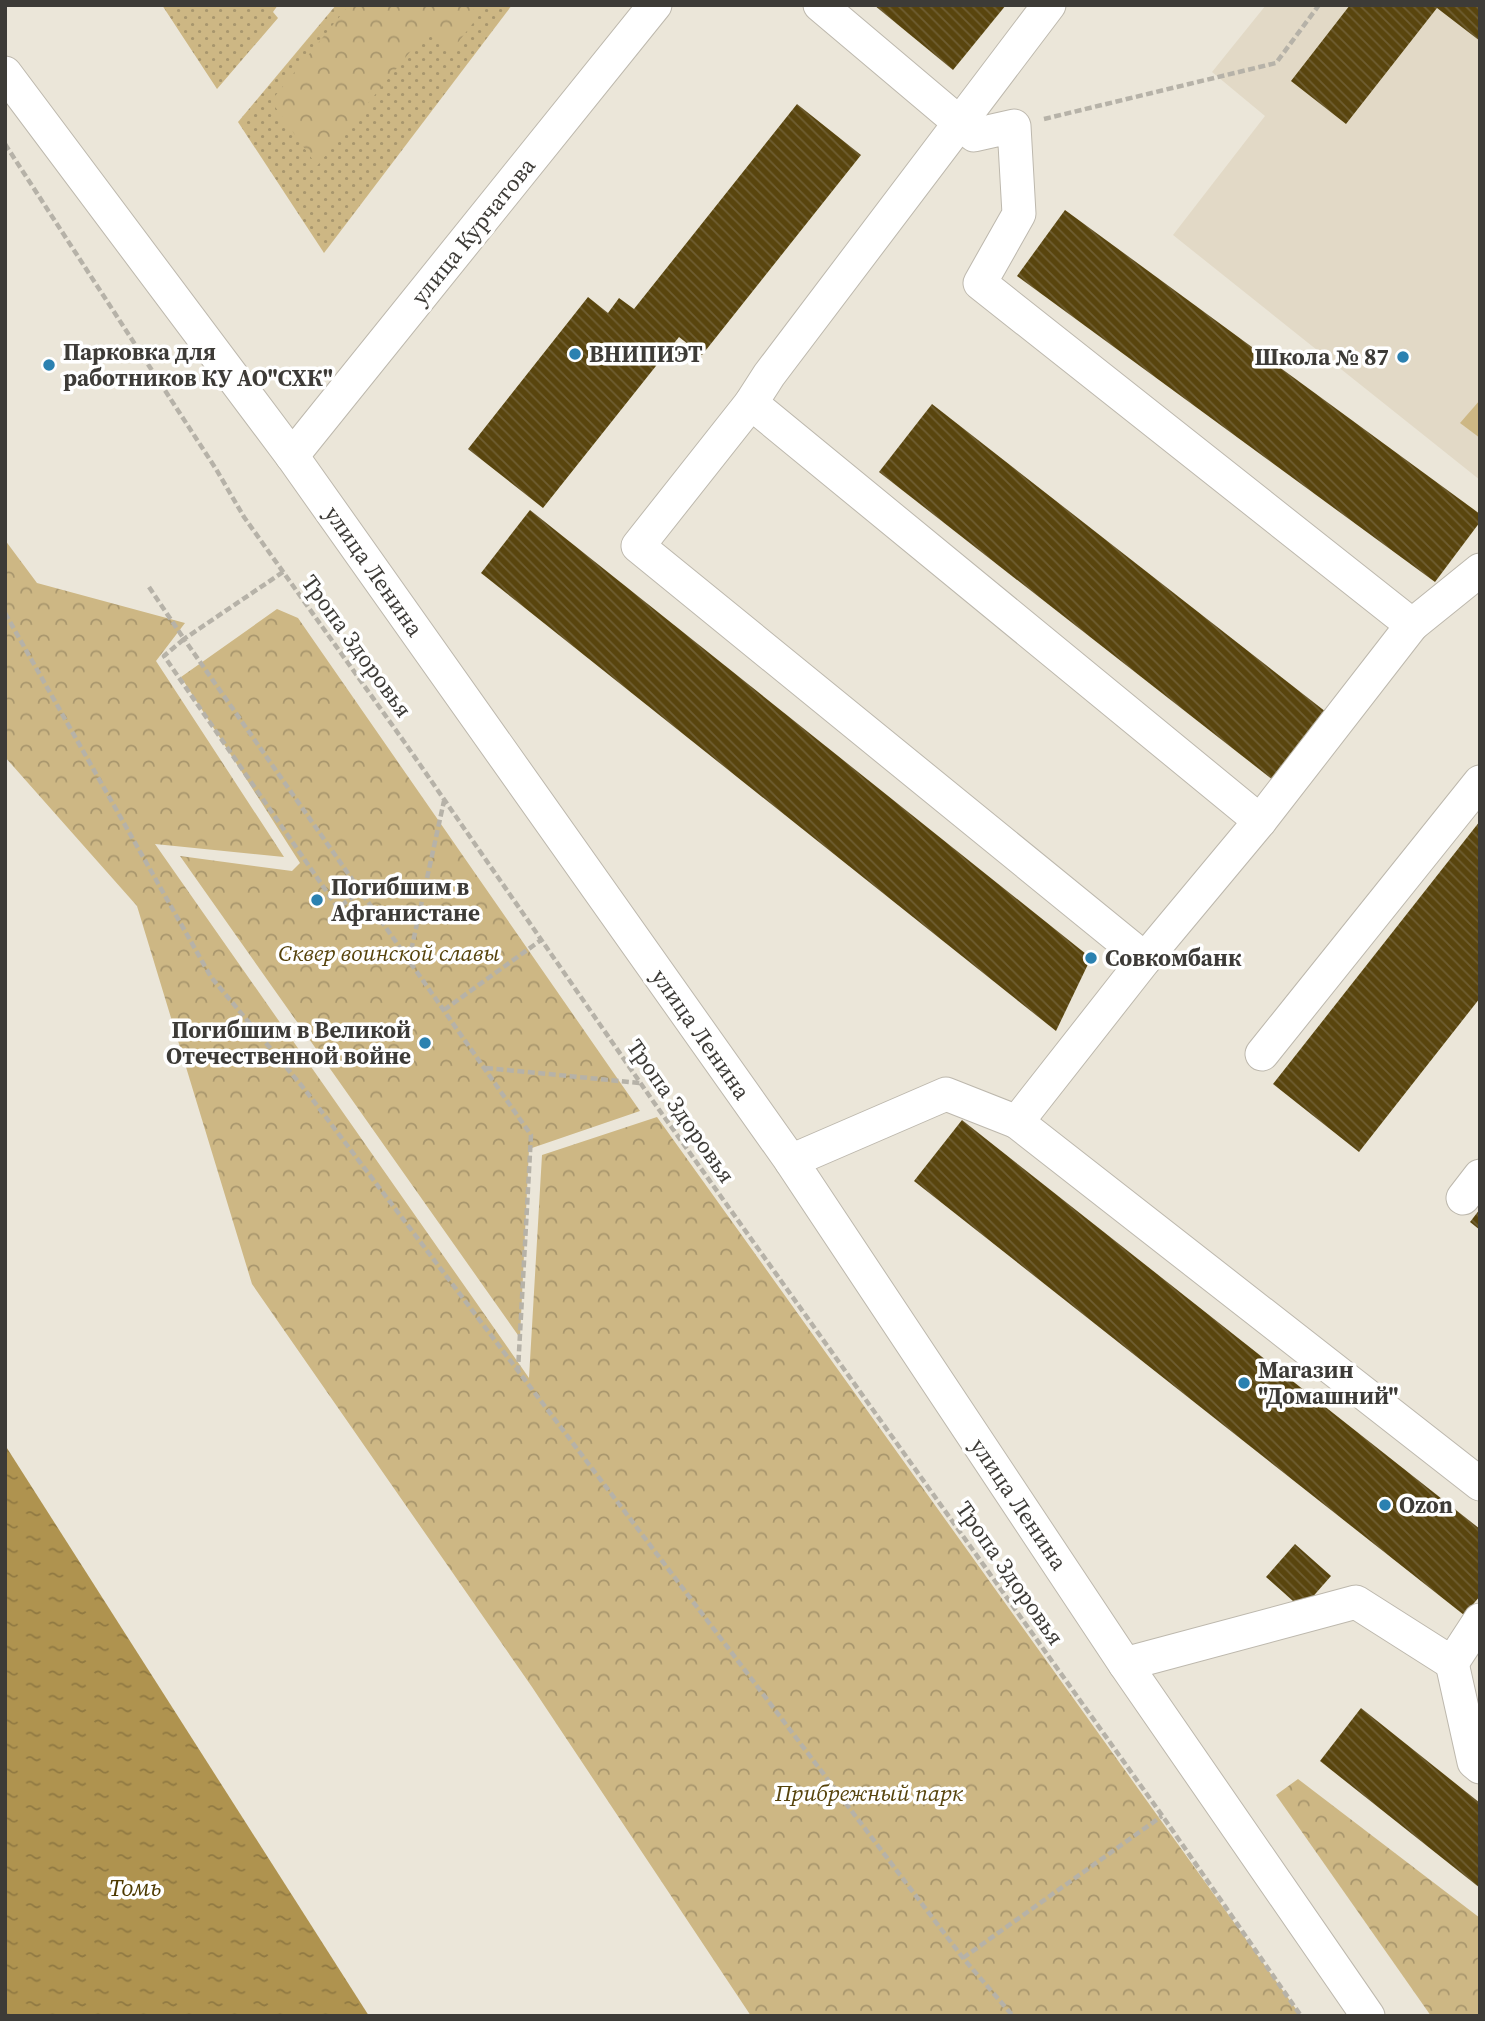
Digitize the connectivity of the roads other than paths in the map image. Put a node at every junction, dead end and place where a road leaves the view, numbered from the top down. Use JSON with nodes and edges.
{"nodes":[{"id":1,"x":654,"y":5,"type":"edge"},
{"id":2,"x":820,"y":5,"type":"edge"},
{"id":3,"x":1049,"y":5,"type":"edge"},
{"id":4,"x":5,"y":74,"type":"edge"},
{"id":5,"x":960,"y":123,"type":"junction"},
{"id":6,"x":751,"y":403,"type":"junction"},
{"id":7,"x":292,"y":456,"type":"junction"},
{"id":8,"x":1480,"y":570,"type":"edge"},
{"id":9,"x":1412,"y":625,"type":"junction"},
{"id":10,"x":1480,"y":782,"type":"edge"},
{"id":11,"x":1260,"y":821,"type":"junction"},
{"id":12,"x":1145,"y":959,"type":"junction"},
{"id":13,"x":1262,"y":1054,"type":"dead end"},
{"id":14,"x":1017,"y":1122,"type":"junction"},
{"id":15,"x":791,"y":1161,"type":"junction"},
{"id":16,"x":1480,"y":1484,"type":"edge"},
{"id":17,"x":1480,"y":1620,"type":"edge"},
{"id":18,"x":1452,"y":1663,"type":"junction"},
{"id":19,"x":1125,"y":1664,"type":"junction"},
{"id":20,"x":1480,"y":1767,"type":"edge"},
{"id":21,"x":1368,"y":2016,"type":"edge"}],
"edges":[{"from":1,"to":7,"type":"street","name":"улица Курчатова"},
{"from":2,"to":5,"type":"street"},
{"from":3,"to":5,"type":"street"},
{"from":4,"to":7,"type":"street","name":"улица Ленина"},
{"from":5,"to":6,"type":"street"},
{"from":5,"to":9,"type":"street"},
{"from":6,"to":11,"type":"street"},
{"from":6,"to":12,"type":"street"},
{"from":7,"to":15,"type":"street","name":"улица Ленина"},
{"from":8,"to":9,"type":"street"},
{"from":9,"to":11,"type":"street"},
{"from":10,"to":13,"type":"street"},
{"from":11,"to":12,"type":"street"},
{"from":12,"to":14,"type":"street"},
{"from":14,"to":15,"type":"street"},
{"from":14,"to":16,"type":"street"},
{"from":15,"to":19,"type":"street","name":"улица Ленина"},
{"from":17,"to":18,"type":"street"},
{"from":18,"to":19,"type":"street"},
{"from":18,"to":20,"type":"street"},
{"from":19,"to":21,"type":"street","name":"улица Ленина"}]}
